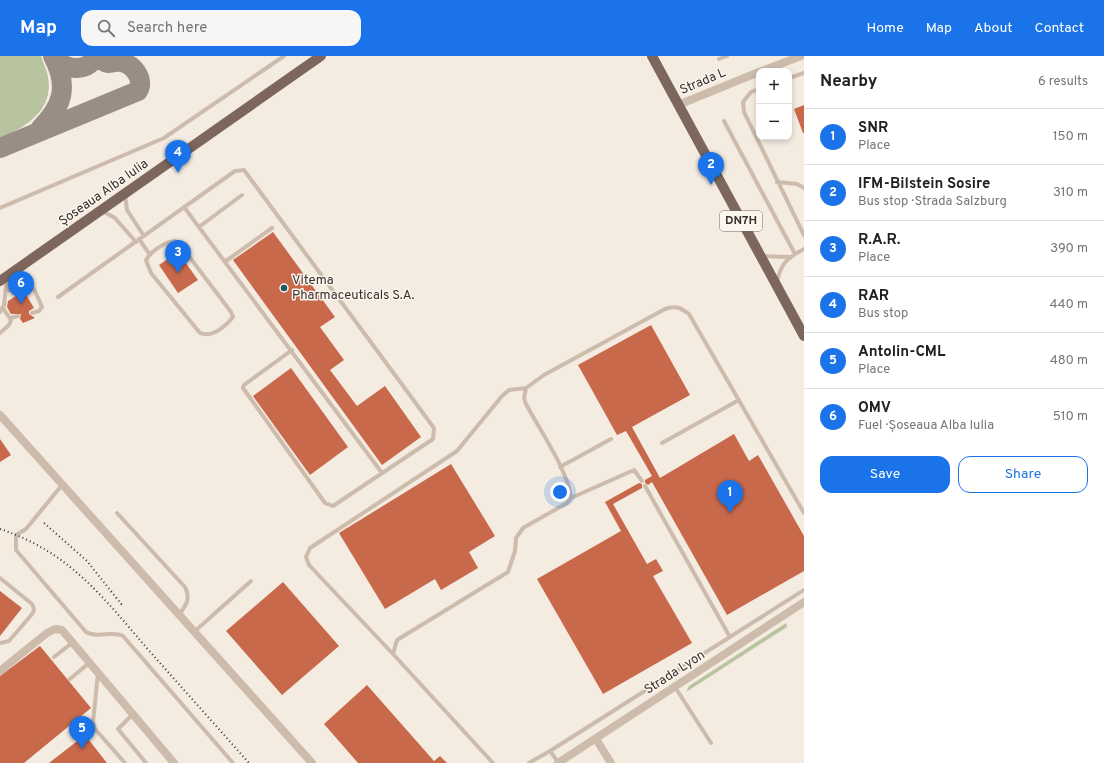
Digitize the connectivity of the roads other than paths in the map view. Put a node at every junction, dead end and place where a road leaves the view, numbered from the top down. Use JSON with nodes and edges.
{"nodes":[{"id":1,"x":284,"y":56,"type":"edge"},
{"id":2,"x":320,"y":56,"type":"edge"},
{"id":3,"x":646,"y":56,"type":"edge"},
{"id":4,"x":652,"y":56,"type":"edge"},
{"id":5,"x":656,"y":56,"type":"edge"},
{"id":6,"x":727,"y":56,"type":"edge"},
{"id":7,"x":801,"y":56,"type":"edge"},
{"id":8,"x":719,"y":59,"type":"dead end"},
{"id":9,"x":770,"y":68,"type":"edge"},
{"id":10,"x":756,"y":73,"type":"edge"},
{"id":11,"x":804,"y":73,"type":"edge"},
{"id":12,"x":792,"y":77,"type":"edge"},
{"id":13,"x":756,"y":90,"type":"edge"},
{"id":14,"x":670,"y":91,"type":"junction"},
{"id":15,"x":678,"y":105,"type":"junction"},
{"id":16,"x":724,"y":121,"type":"dead end"},
{"id":17,"x":777,"y":182,"type":"junction"},
{"id":18,"x":804,"y":188,"type":"edge"},
{"id":19,"x":125,"y":194,"type":"junction"},
{"id":20,"x":242,"y":195,"type":"dead end"},
{"id":21,"x":184,"y":207,"type":"junction"},
{"id":22,"x":0,"y":208,"type":"edge"},
{"id":23,"x":101,"y":210,"type":"junction"},
{"id":24,"x":200,"y":227,"type":"junction"},
{"id":25,"x":272,"y":228,"type":"dead end"},
{"id":26,"x":804,"y":234,"type":"edge"},
{"id":27,"x":144,"y":236,"type":"junction"},
{"id":28,"x":138,"y":240,"type":"junction"},
{"id":29,"x":804,"y":249,"type":"edge"},
{"id":30,"x":795,"y":254,"type":"junction"},
{"id":31,"x":150,"y":255,"type":"junction"},
{"id":32,"x":760,"y":256,"type":"junction"},
{"id":33,"x":789,"y":257,"type":"junction"},
{"id":34,"x":226,"y":262,"type":"junction"},
{"id":35,"x":3,"y":278,"type":"edge"},
{"id":36,"x":777,"y":285,"type":"junction"},
{"id":37,"x":6,"y":291,"type":"junction"},
{"id":38,"x":58,"y":297,"type":"dead end"},
{"id":39,"x":3,"y":308,"type":"junction"},
{"id":40,"x":0,"y":312,"type":"edge"},
{"id":41,"x":32,"y":313,"type":"dead end"},
{"id":42,"x":18,"y":316,"type":"dead end"},
{"id":43,"x":11,"y":318,"type":"junction"},
{"id":44,"x":0,"y":333,"type":"edge"},
{"id":45,"x":804,"y":336,"type":"edge"},
{"id":46,"x":292,"y":350,"type":"junction"},
{"id":47,"x":526,"y":388,"type":"junction"},
{"id":48,"x":739,"y":400,"type":"junction"},
{"id":49,"x":0,"y":415,"type":"edge"},
{"id":50,"x":611,"y":438,"type":"dead end"},
{"id":51,"x":662,"y":443,"type":"dead end"},
{"id":52,"x":560,"y":467,"type":"junction"},
{"id":53,"x":382,"y":473,"type":"junction"},
{"id":54,"x":642,"y":481,"type":"dead end"},
{"id":55,"x":63,"y":484,"type":"junction"},
{"id":56,"x":645,"y":486,"type":"dead end"},
{"id":57,"x":571,"y":498,"type":"junction"},
{"id":58,"x":117,"y":513,"type":"dead end"},
{"id":59,"x":804,"y":513,"type":"edge"},
{"id":60,"x":0,"y":578,"type":"edge"},
{"id":61,"x":251,"y":581,"type":"dead end"},
{"id":62,"x":804,"y":590,"type":"edge"},
{"id":63,"x":804,"y":602,"type":"edge"},
{"id":64,"x":179,"y":614,"type":"junction"},
{"id":65,"x":194,"y":632,"type":"junction"},
{"id":66,"x":730,"y":637,"type":"junction"},
{"id":67,"x":0,"y":643,"type":"edge"},
{"id":68,"x":72,"y":643,"type":"junction"},
{"id":69,"x":393,"y":654,"type":"junction"},
{"id":70,"x":54,"y":657,"type":"dead end"},
{"id":71,"x":89,"y":663,"type":"junction"},
{"id":72,"x":0,"y":671,"type":"edge"},
{"id":73,"x":98,"y":673,"type":"junction"},
{"id":74,"x":70,"y":679,"type":"dead end"},
{"id":75,"x":675,"y":687,"type":"junction"},
{"id":76,"x":133,"y":714,"type":"junction"},
{"id":77,"x":596,"y":739,"type":"junction"},
{"id":78,"x":711,"y":743,"type":"dead end"},
{"id":79,"x":550,"y":751,"type":"junction"},
{"id":80,"x":125,"y":763,"type":"edge"},
{"id":81,"x":146,"y":763,"type":"edge"},
{"id":82,"x":174,"y":763,"type":"edge"},
{"id":83,"x":233,"y":763,"type":"edge"},
{"id":84,"x":312,"y":763,"type":"edge"},
{"id":85,"x":494,"y":763,"type":"edge"},
{"id":86,"x":529,"y":763,"type":"edge"},
{"id":87,"x":558,"y":763,"type":"edge"},
{"id":88,"x":611,"y":763,"type":"edge"}],
"edges":[{"from":1,"to":22,"type":"lane"},
{"from":2,"to":19,"type":"main road","name":"Șoseaua Alba Iulia"},
{"from":3,"to":14,"type":"main road","number":"DN7H"},
{"from":4,"to":14,"type":"main road","number":"DN7H"},
{"from":5,"to":14,"type":"main road","number":"DN7H"},
{"from":6,"to":8,"type":"lane"},
{"from":7,"to":9,"type":"street"},
{"from":10,"to":15,"type":"street","name":"Strada L"},
{"from":11,"to":12,"type":"lane"},
{"from":13,"to":17,"type":"lane"},
{"from":14,"to":15,"type":"main road","number":"DN7H"},
{"from":15,"to":32,"type":"main road","number":"DN7H"},
{"from":16,"to":30,"type":"lane"},
{"from":17,"to":18,"type":"lane"},
{"from":17,"to":26,"type":"lane"},
{"from":19,"to":23,"type":"main road","name":"Șoseaua Alba Iulia"},
{"from":19,"to":27,"type":"lane"},
{"from":20,"to":24,"type":"lane"},
{"from":21,"to":24,"type":"lane"},
{"from":21,"to":27,"type":"lane"},
{"from":21,"to":53,"type":"lane"},
{"from":23,"to":28,"type":"lane"},
{"from":23,"to":35,"type":"main road","name":"Șoseaua Alba Iulia"},
{"from":24,"to":34,"type":"lane"},
{"from":25,"to":34,"type":"lane"},
{"from":27,"to":28,"type":"lane"},
{"from":28,"to":31,"type":"lane"},
{"from":28,"to":38,"type":"lane"},
{"from":29,"to":30,"type":"lane"},
{"from":30,"to":33,"type":"lane"},
{"from":31,"to":31,"type":"lane"},
{"from":32,"to":33,"type":"lane"},
{"from":32,"to":36,"type":"main road","number":"DN7H"},
{"from":33,"to":36,"type":"lane"},
{"from":34,"to":46,"type":"lane"},
{"from":35,"to":37,"type":"lane"},
{"from":36,"to":45,"type":"main road","number":"DN7H"},
{"from":37,"to":39,"type":"lane"},
{"from":37,"to":41,"type":"lane"},
{"from":39,"to":40,"type":"lane"},
{"from":39,"to":43,"type":"lane"},
{"from":42,"to":43,"type":"lane"},
{"from":43,"to":44,"type":"lane"},
{"from":46,"to":53,"type":"lane"},
{"from":46,"to":53,"type":"lane"},
{"from":47,"to":48,"type":"lane"},
{"from":47,"to":52,"type":"lane"},
{"from":47,"to":69,"type":"lane"},
{"from":48,"to":51,"type":"lane"},
{"from":48,"to":59,"type":"lane"},
{"from":49,"to":55,"type":"street"},
{"from":50,"to":52,"type":"lane"},
{"from":52,"to":57,"type":"lane"},
{"from":54,"to":57,"type":"lane"},
{"from":55,"to":64,"type":"street"},
{"from":55,"to":83,"type":"lane"},
{"from":56,"to":66,"type":"lane"},
{"from":57,"to":69,"type":"lane"},
{"from":58,"to":64,"type":"lane"},
{"from":60,"to":67,"type":"lane"},
{"from":61,"to":65,"type":"lane"},
{"from":62,"to":66,"type":"lane"},
{"from":63,"to":75,"type":"street","name":"Strada Lyon"},
{"from":64,"to":65,"type":"street"},
{"from":65,"to":84,"type":"street"},
{"from":66,"to":79,"type":"lane"},
{"from":68,"to":70,"type":"lane"},
{"from":68,"to":71,"type":"street"},
{"from":68,"to":72,"type":"street"},
{"from":69,"to":85,"type":"lane"},
{"from":71,"to":73,"type":"street"},
{"from":71,"to":74,"type":"lane"},
{"from":73,"to":76,"type":"street"},
{"from":73,"to":80,"type":"lane"},
{"from":75,"to":77,"type":"street","name":"Strada Lyon"},
{"from":75,"to":78,"type":"lane"},
{"from":76,"to":81,"type":"lane"},
{"from":76,"to":82,"type":"street"},
{"from":77,"to":87,"type":"street","name":"Strada Lyon"},
{"from":77,"to":88,"type":"street"},
{"from":79,"to":86,"type":"lane"},
{"from":79,"to":87,"type":"lane"}]}
